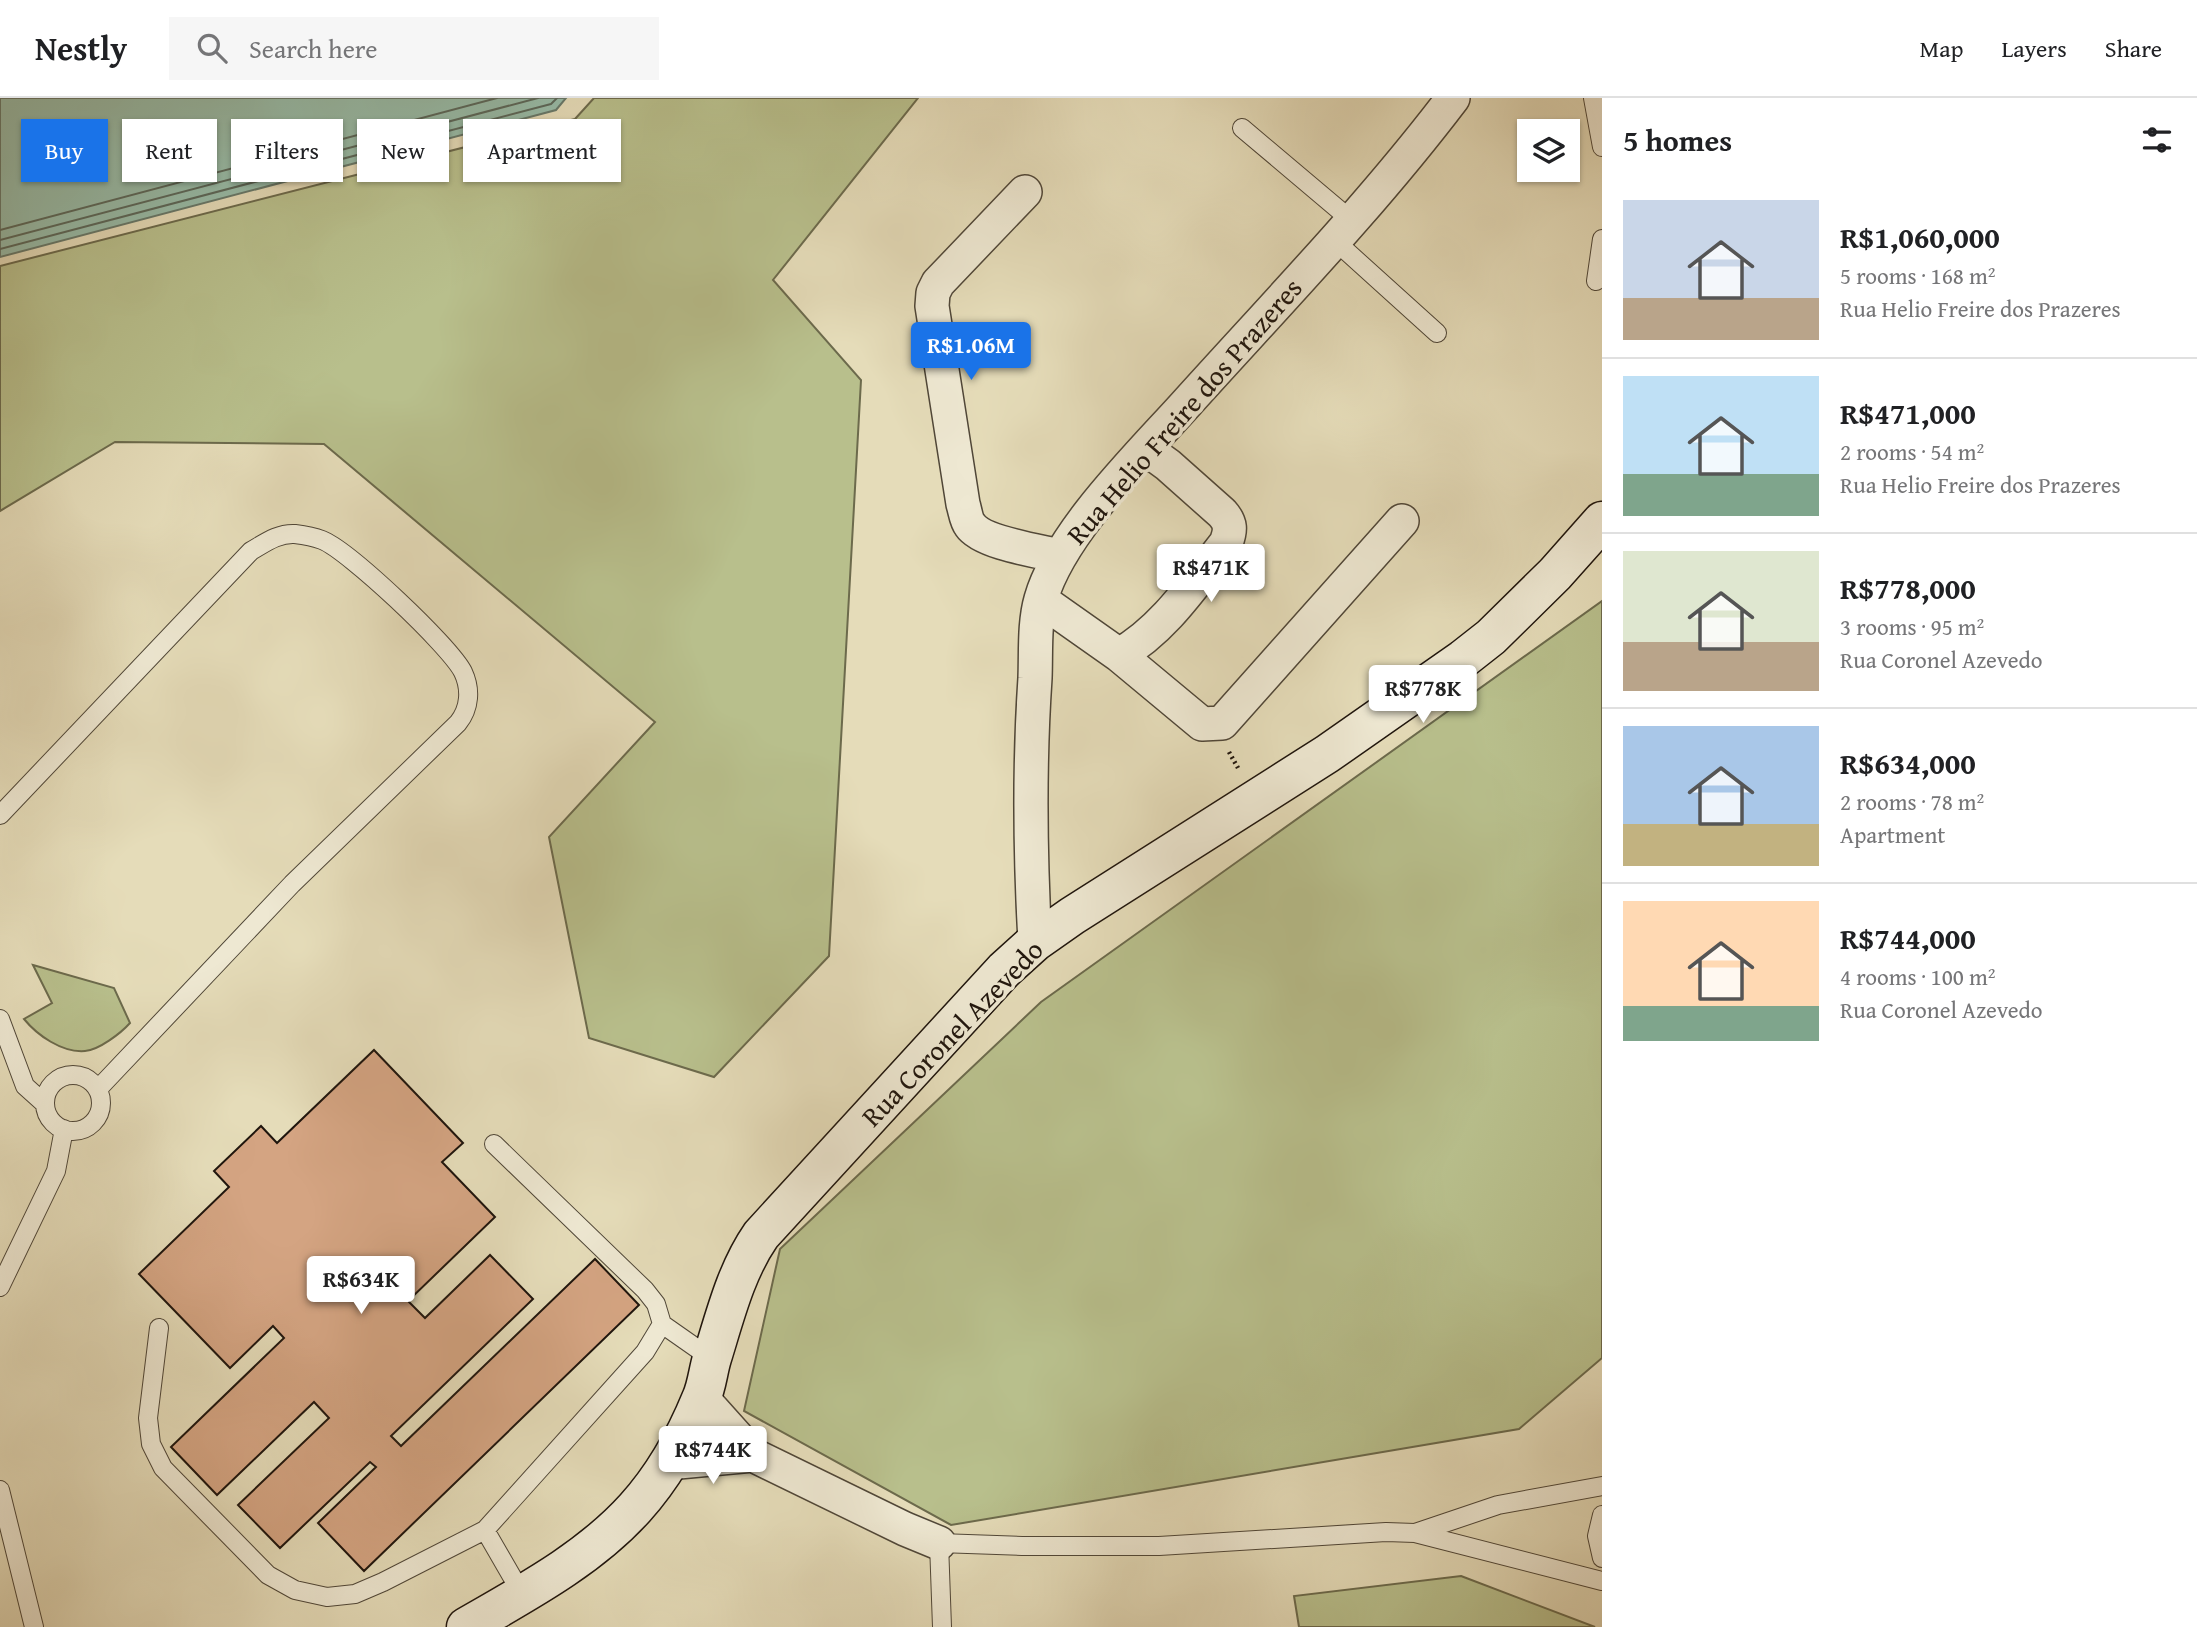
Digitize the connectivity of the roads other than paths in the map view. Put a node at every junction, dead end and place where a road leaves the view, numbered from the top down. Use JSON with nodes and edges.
{"nodes":[{"id":1,"x":1453,"y":98,"type":"edge"},
{"id":2,"x":1593,"y":98,"type":"edge"},
{"id":3,"x":1242,"y":128,"type":"dead end"},
{"id":4,"x":1602,"y":147,"type":"edge"},
{"id":5,"x":1025,"y":192,"type":"dead end"},
{"id":6,"x":1342,"y":230,"type":"junction"},
{"id":7,"x":1602,"y":239,"type":"edge"},
{"id":8,"x":1596,"y":281,"type":"dead end"},
{"id":9,"x":1437,"y":333,"type":"dead end"},
{"id":10,"x":1146,"y":449,"type":"junction"},
{"id":11,"x":1402,"y":520,"type":"dead end"},
{"id":12,"x":1602,"y":521,"type":"edge"},
{"id":13,"x":1060,"y":556,"type":"junction"},
{"id":14,"x":1041,"y":600,"type":"junction"},
{"id":15,"x":1119,"y":655,"type":"junction"},
{"id":16,"x":0,"y":815,"type":"edge"},
{"id":17,"x":1035,"y":942,"type":"junction"},
{"id":18,"x":0,"y":1019,"type":"edge"},
{"id":19,"x":98,"y":1089,"type":"junction"},
{"id":20,"x":45,"y":1104,"type":"junction"},
{"id":21,"x":64,"y":1129,"type":"junction"},
{"id":22,"x":494,"y":1144,"type":"dead end"},
{"id":23,"x":0,"y":1287,"type":"edge"},
{"id":24,"x":662,"y":1324,"type":"junction"},
{"id":25,"x":159,"y":1328,"type":"dead end"},
{"id":26,"x":712,"y":1359,"type":"junction"},
{"id":27,"x":702,"y":1398,"type":"junction"},
{"id":28,"x":753,"y":1455,"type":"junction"},
{"id":29,"x":668,"y":1463,"type":"junction"},
{"id":30,"x":1602,"y":1486,"type":"edge"},
{"id":31,"x":0,"y":1490,"type":"edge"},
{"id":32,"x":1602,"y":1516,"type":"edge"},
{"id":33,"x":485,"y":1530,"type":"junction"},
{"id":34,"x":1415,"y":1533,"type":"junction"},
{"id":35,"x":939,"y":1543,"type":"junction"},
{"id":36,"x":1602,"y":1558,"type":"edge"},
{"id":37,"x":1602,"y":1581,"type":"edge"},
{"id":38,"x":522,"y":1594,"type":"junction"},
{"id":39,"x":34,"y":1627,"type":"edge"},
{"id":40,"x":466,"y":1627,"type":"edge"},
{"id":41,"x":942,"y":1627,"type":"edge"}],
"edges":[{"from":1,"to":6,"type":"street","name":"Rua Helio Freire dos Prazeres"},
{"from":2,"to":4,"type":"lane"},
{"from":3,"to":6,"type":"lane"},
{"from":5,"to":13,"type":"street"},
{"from":6,"to":9,"type":"lane"},
{"from":6,"to":10,"type":"street","name":"Rua Helio Freire dos Prazeres"},
{"from":7,"to":8,"type":"lane"},
{"from":10,"to":13,"type":"street","name":"Rua Helio Freire dos Prazeres"},
{"from":10,"to":15,"type":"street"},
{"from":11,"to":15,"type":"street"},
{"from":12,"to":17,"type":"main road","name":"Rua Coronel Azevedo"},
{"from":13,"to":14,"type":"street","name":"Rua Helio Freire dos Prazeres"},
{"from":14,"to":15,"type":"street"},
{"from":14,"to":17,"type":"street","name":"Rua Helio Freire dos Prazeres"},
{"from":16,"to":19,"type":"lane"},
{"from":17,"to":26,"type":"main road","name":"Rua Coronel Azevedo"},
{"from":18,"to":20,"type":"lane"},
{"from":19,"to":20,"type":"lane"},
{"from":19,"to":21,"type":"lane"},
{"from":20,"to":21,"type":"lane"},
{"from":21,"to":23,"type":"lane"},
{"from":22,"to":24,"type":"lane"},
{"from":24,"to":26,"type":"lane"},
{"from":24,"to":33,"type":"lane"},
{"from":25,"to":33,"type":"lane"},
{"from":26,"to":27,"type":"main road","name":"Rua Coronel Azevedo"},
{"from":27,"to":28,"type":"street"},
{"from":27,"to":29,"type":"main road","name":"Rua Coronel Azevedo"},
{"from":28,"to":29,"type":"street"},
{"from":28,"to":35,"type":"street"},
{"from":29,"to":38,"type":"main road","name":"Rua Coronel Azevedo"},
{"from":30,"to":34,"type":"lane"},
{"from":31,"to":39,"type":"lane"},
{"from":32,"to":36,"type":"lane"},
{"from":33,"to":38,"type":"lane"},
{"from":34,"to":35,"type":"lane"},
{"from":34,"to":37,"type":"lane"},
{"from":35,"to":41,"type":"lane"},
{"from":38,"to":40,"type":"main road","name":"Rua Coronel Azevedo"}]}
